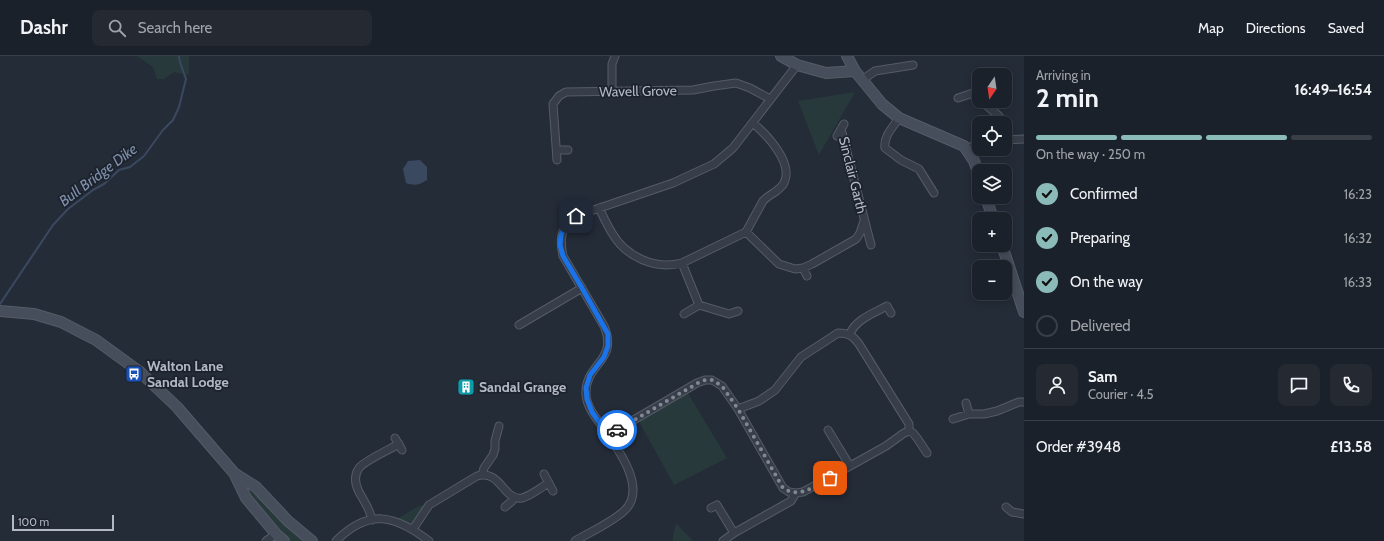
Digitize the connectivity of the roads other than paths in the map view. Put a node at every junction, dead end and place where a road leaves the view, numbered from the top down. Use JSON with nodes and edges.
{"nodes":[{"id":1,"x":615,"y":56,"type":"edge"},
{"id":2,"x":781,"y":56,"type":"edge"},
{"id":3,"x":847,"y":56,"type":"edge"},
{"id":4,"x":797,"y":65,"type":"junction"},
{"id":5,"x":913,"y":65,"type":"dead end"},
{"id":6,"x":855,"y":71,"type":"junction"},
{"id":7,"x":862,"y":80,"type":"junction"},
{"id":8,"x":612,"y":91,"type":"junction"},
{"id":9,"x":972,"y":93,"type":"edge"},
{"id":10,"x":958,"y":98,"type":"dead end"},
{"id":11,"x":770,"y":99,"type":"junction"},
{"id":12,"x":990,"y":108,"type":"edge"},
{"id":13,"x":999,"y":116,"type":"edge"},
{"id":14,"x":899,"y":118,"type":"junction"},
{"id":15,"x":754,"y":123,"type":"junction"},
{"id":16,"x":837,"y":136,"type":"dead end"},
{"id":17,"x":1024,"y":139,"type":"edge"},
{"id":18,"x":1012,"y":140,"type":"edge"},
{"id":19,"x":972,"y":146,"type":"edge"},
{"id":20,"x":557,"y":150,"type":"junction"},
{"id":21,"x":568,"y":150,"type":"dead end"},
{"id":22,"x":967,"y":150,"type":"junction"},
{"id":23,"x":557,"y":160,"type":"dead end"},
{"id":24,"x":975,"y":164,"type":"edge"},
{"id":25,"x":934,"y":193,"type":"dead end"},
{"id":26,"x":599,"y":208,"type":"junction"},
{"id":27,"x":864,"y":221,"type":"junction"},
{"id":28,"x":746,"y":232,"type":"junction"},
{"id":29,"x":870,"y":246,"type":"dead end"},
{"id":30,"x":1004,"y":252,"type":"edge"},
{"id":31,"x":682,"y":263,"type":"junction"},
{"id":32,"x":803,"y":268,"type":"junction"},
{"id":33,"x":807,"y":276,"type":"dead end"},
{"id":34,"x":582,"y":288,"type":"junction"},
{"id":35,"x":699,"y":305,"type":"junction"},
{"id":36,"x":0,"y":311,"type":"edge"},
{"id":37,"x":738,"y":311,"type":"dead end"},
{"id":38,"x":1024,"y":312,"type":"edge"},
{"id":39,"x":891,"y":313,"type":"dead end"},
{"id":40,"x":684,"y":314,"type":"dead end"},
{"id":41,"x":519,"y":325,"type":"dead end"},
{"id":42,"x":850,"y":334,"type":"junction"},
{"id":43,"x":1024,"y":402,"type":"edge"},
{"id":44,"x":966,"y":403,"type":"dead end"},
{"id":45,"x":738,"y":409,"type":"junction"},
{"id":46,"x":969,"y":414,"type":"junction"},
{"id":47,"x":953,"y":419,"type":"dead end"},
{"id":48,"x":499,"y":426,"type":"dead end"},
{"id":49,"x":828,"y":430,"type":"dead end"},
{"id":50,"x":909,"y":431,"type":"junction"},
{"id":51,"x":608,"y":435,"type":"junction"},
{"id":52,"x":399,"y":444,"type":"dead end"},
{"id":53,"x":927,"y":453,"type":"dead end"},
{"id":54,"x":850,"y":466,"type":"junction"},
{"id":55,"x":234,"y":473,"type":"junction"},
{"id":56,"x":544,"y":474,"type":"dead end"},
{"id":57,"x":482,"y":475,"type":"junction"},
{"id":58,"x":549,"y":483,"type":"junction"},
{"id":59,"x":553,"y":491,"type":"dead end"},
{"id":60,"x":796,"y":493,"type":"junction"},
{"id":61,"x":514,"y":497,"type":"junction"},
{"id":62,"x":505,"y":507,"type":"dead end"},
{"id":63,"x":1006,"y":507,"type":"dead end"},
{"id":64,"x":711,"y":508,"type":"dead end"},
{"id":65,"x":1024,"y":514,"type":"edge"},
{"id":66,"x":372,"y":520,"type":"junction"},
{"id":67,"x":288,"y":521,"type":"junction"},
{"id":68,"x":413,"y":529,"type":"junction"},
{"id":69,"x":734,"y":533,"type":"junction"},
{"id":70,"x":276,"y":534,"type":"junction"},
{"id":71,"x":266,"y":541,"type":"edge"},
{"id":72,"x":284,"y":541,"type":"edge"},
{"id":73,"x":312,"y":541,"type":"edge"},
{"id":74,"x":336,"y":541,"type":"edge"},
{"id":75,"x":429,"y":541,"type":"edge"},
{"id":76,"x":575,"y":541,"type":"edge"},
{"id":77,"x":723,"y":541,"type":"edge"}],
"edges":[{"from":1,"to":8,"type":"street"},
{"from":2,"to":4,"type":"street"},
{"from":3,"to":6,"type":"street"},
{"from":4,"to":6,"type":"street"},
{"from":4,"to":11,"type":"street"},
{"from":5,"to":7,"type":"street"},
{"from":6,"to":7,"type":"street"},
{"from":7,"to":14,"type":"street"},
{"from":8,"to":11,"type":"street","name":"Wavell Grove"},
{"from":8,"to":20,"type":"street","name":"Wavell Grove"},
{"from":9,"to":10,"type":"street"},
{"from":11,"to":15,"type":"street"},
{"from":12,"to":13,"type":"street"},
{"from":14,"to":22,"type":"street"},
{"from":14,"to":25,"type":"street"},
{"from":15,"to":26,"type":"street"},
{"from":15,"to":28,"type":"street"},
{"from":16,"to":27,"type":"street","name":"Sinclair Garth"},
{"from":17,"to":18,"type":"street"},
{"from":19,"to":22,"type":"street"},
{"from":20,"to":21,"type":"street"},
{"from":20,"to":23,"type":"street","name":"Wavell Grove"},
{"from":22,"to":24,"type":"street"},
{"from":26,"to":31,"type":"street"},
{"from":26,"to":34,"type":"street"},
{"from":27,"to":29,"type":"street","name":"Sinclair Garth"},
{"from":27,"to":32,"type":"street","name":"Sinclair Garth"},
{"from":28,"to":31,"type":"street"},
{"from":28,"to":32,"type":"street"},
{"from":30,"to":38,"type":"street"},
{"from":31,"to":35,"type":"street"},
{"from":32,"to":33,"type":"street"},
{"from":34,"to":41,"type":"street"},
{"from":34,"to":51,"type":"street"},
{"from":35,"to":37,"type":"street"},
{"from":35,"to":40,"type":"street"},
{"from":36,"to":55,"type":"street"},
{"from":39,"to":42,"type":"street"},
{"from":42,"to":45,"type":"street"},
{"from":42,"to":50,"type":"street"},
{"from":43,"to":46,"type":"street"},
{"from":44,"to":46,"type":"street"},
{"from":45,"to":51,"type":"street"},
{"from":45,"to":60,"type":"street"},
{"from":46,"to":47,"type":"street"},
{"from":48,"to":57,"type":"street"},
{"from":49,"to":54,"type":"street"},
{"from":50,"to":53,"type":"street"},
{"from":50,"to":54,"type":"street"},
{"from":51,"to":76,"type":"street"},
{"from":52,"to":66,"type":"street"},
{"from":54,"to":60,"type":"street"},
{"from":55,"to":67,"type":"street"},
{"from":55,"to":70,"type":"street"},
{"from":56,"to":58,"type":"street"},
{"from":57,"to":61,"type":"street"},
{"from":57,"to":68,"type":"street"},
{"from":58,"to":59,"type":"street"},
{"from":58,"to":61,"type":"street"},
{"from":60,"to":69,"type":"street"},
{"from":61,"to":62,"type":"street"},
{"from":63,"to":65,"type":"street"},
{"from":64,"to":69,"type":"street"},
{"from":66,"to":68,"type":"street"},
{"from":66,"to":74,"type":"street"},
{"from":67,"to":70,"type":"street"},
{"from":67,"to":73,"type":"street"},
{"from":68,"to":75,"type":"street"},
{"from":69,"to":77,"type":"street"},
{"from":70,"to":71,"type":"street"},
{"from":70,"to":72,"type":"street"}]}
